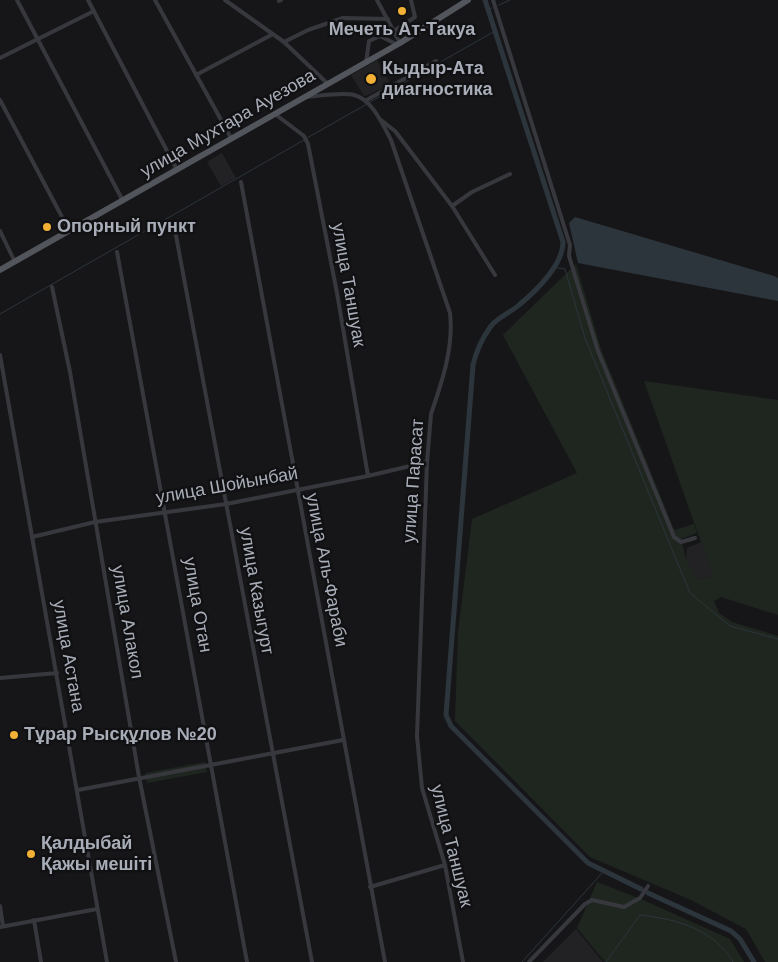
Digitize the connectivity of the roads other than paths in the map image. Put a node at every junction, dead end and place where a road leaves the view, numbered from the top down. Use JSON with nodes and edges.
{"nodes":[{"id":1,"x":17,"y":0,"type":"edge"},
{"id":2,"x":88,"y":0,"type":"edge"},
{"id":3,"x":155,"y":0,"type":"edge"},
{"id":4,"x":225,"y":0,"type":"edge"},
{"id":5,"x":377,"y":0,"type":"edge"},
{"id":6,"x":410,"y":0,"type":"edge"},
{"id":7,"x":468,"y":0,"type":"edge"},
{"id":8,"x":493,"y":0,"type":"edge"},
{"id":9,"x":94,"y":10,"type":"junction"},
{"id":10,"x":388,"y":19,"type":"junction"},
{"id":11,"x":394,"y":31,"type":"junction"},
{"id":12,"x":273,"y":34,"type":"junction"},
{"id":13,"x":37,"y":38,"type":"junction"},
{"id":14,"x":284,"y":42,"type":"junction"},
{"id":15,"x":399,"y":44,"type":"junction"},
{"id":16,"x":0,"y":58,"type":"edge"},
{"id":17,"x":436,"y":61,"type":"dead end"},
{"id":18,"x":366,"y":62,"type":"junction"},
{"id":19,"x":196,"y":75,"type":"junction"},
{"id":20,"x":328,"y":84,"type":"junction"},
{"id":21,"x":304,"y":97,"type":"junction"},
{"id":22,"x":0,"y":100,"type":"edge"},
{"id":23,"x":366,"y":103,"type":"junction"},
{"id":24,"x":275,"y":114,"type":"junction"},
{"id":25,"x":380,"y":118,"type":"junction"},
{"id":26,"x":231,"y":138,"type":"junction"},
{"id":27,"x":402,"y":140,"type":"junction"},
{"id":28,"x":392,"y":144,"type":"junction"},
{"id":29,"x":177,"y":170,"type":"junction"},
{"id":30,"x":510,"y":174,"type":"dead end"},
{"id":31,"x":241,"y":182,"type":"dead end"},
{"id":32,"x":123,"y":201,"type":"junction"},
{"id":33,"x":452,"y":206,"type":"junction"},
{"id":34,"x":174,"y":225,"type":"dead end"},
{"id":35,"x":0,"y":231,"type":"edge"},
{"id":36,"x":70,"y":232,"type":"junction"},
{"id":37,"x":117,"y":252,"type":"dead end"},
{"id":38,"x":15,"y":262,"type":"junction"},
{"id":39,"x":0,"y":270,"type":"edge"},
{"id":40,"x":495,"y":274,"type":"dead end"},
{"id":41,"x":52,"y":287,"type":"dead end"},
{"id":42,"x":0,"y":355,"type":"edge"},
{"id":43,"x":427,"y":462,"type":"junction"},
{"id":44,"x":368,"y":476,"type":"junction"},
{"id":45,"x":296,"y":488,"type":"junction"},
{"id":46,"x":226,"y":504,"type":"junction"},
{"id":47,"x":166,"y":511,"type":"junction"},
{"id":48,"x":95,"y":522,"type":"junction"},
{"id":49,"x":32,"y":537,"type":"junction"},
{"id":50,"x":695,"y":538,"type":"dead end"},
{"id":51,"x":57,"y":673,"type":"junction"},
{"id":52,"x":0,"y":678,"type":"edge"},
{"id":53,"x":416,"y":736,"type":"joint"},
{"id":54,"x":343,"y":740,"type":"junction"},
{"id":55,"x":271,"y":753,"type":"junction"},
{"id":56,"x":211,"y":764,"type":"junction"},
{"id":57,"x":139,"y":777,"type":"junction"},
{"id":58,"x":78,"y":790,"type":"junction"},
{"id":59,"x":445,"y":865,"type":"junction"},
{"id":60,"x":648,"y":886,"type":"dead end"},
{"id":61,"x":370,"y":887,"type":"junction"},
{"id":62,"x":0,"y":906,"type":"edge"},
{"id":63,"x":97,"y":909,"type":"junction"},
{"id":64,"x":34,"y":920,"type":"junction"},
{"id":65,"x":2,"y":927,"type":"edge"},
{"id":66,"x":40,"y":962,"type":"edge"},
{"id":67,"x":107,"y":962,"type":"edge"},
{"id":68,"x":176,"y":962,"type":"edge"},
{"id":69,"x":247,"y":962,"type":"edge"},
{"id":70,"x":312,"y":962,"type":"edge"},
{"id":71,"x":385,"y":962,"type":"edge"},
{"id":72,"x":463,"y":962,"type":"edge"},
{"id":73,"x":529,"y":962,"type":"edge"}],
"edges":[{"from":1,"to":13,"type":"street"},
{"from":2,"to":9,"type":"street"},
{"from":3,"to":19,"type":"street"},
{"from":4,"to":12,"type":"street"},
{"from":5,"to":10,"type":"street"},
{"from":6,"to":11,"type":"street"},
{"from":7,"to":15,"type":"main road","name":"улица Мухтара Ауезова"},
{"from":8,"to":50,"type":"street"},
{"from":9,"to":13,"type":"street"},
{"from":9,"to":29,"type":"street"},
{"from":10,"to":11,"type":"street"},
{"from":10,"to":14,"type":"street"},
{"from":11,"to":15,"type":"street"},
{"from":12,"to":14,"type":"street"},
{"from":12,"to":19,"type":"street"},
{"from":13,"to":16,"type":"street"},
{"from":13,"to":32,"type":"street"},
{"from":14,"to":20,"type":"street"},
{"from":15,"to":18,"type":"main road","name":"улица Мухтара Ауезова"},
{"from":15,"to":18,"type":"street"},
{"from":17,"to":23,"type":"street"},
{"from":18,"to":20,"type":"main road","name":"улица Мухтара Ауезова"},
{"from":19,"to":26,"type":"street"},
{"from":20,"to":21,"type":"main road","name":"улица Мухтара Ауезова"},
{"from":21,"to":23,"type":"street"},
{"from":21,"to":24,"type":"main road","name":"улица Мухтара Ауезова"},
{"from":22,"to":36,"type":"street"},
{"from":23,"to":25,"type":"street","name":"улица Парасат"},
{"from":24,"to":26,"type":"main road","name":"улица Мухтара Ауезова"},
{"from":24,"to":44,"type":"street","name":"улица Таншуак"},
{"from":25,"to":27,"type":"street"},
{"from":25,"to":28,"type":"street","name":"улица Парасат"},
{"from":26,"to":29,"type":"main road","name":"улица Мухтара Ауезова"},
{"from":27,"to":28,"type":"street"},
{"from":27,"to":33,"type":"street"},
{"from":28,"to":43,"type":"street","name":"улица Парасат"},
{"from":29,"to":32,"type":"main road","name":"улица Мухтара Ауезова"},
{"from":30,"to":33,"type":"street"},
{"from":31,"to":45,"type":"street","name":"улица Аль-Фараби"},
{"from":32,"to":36,"type":"main road","name":"улица Мухтара Ауезова"},
{"from":33,"to":40,"type":"street"},
{"from":34,"to":46,"type":"street","name":"улица Казыгурт"},
{"from":35,"to":38,"type":"street"},
{"from":36,"to":38,"type":"main road","name":"улица Мухтара Ауезова"},
{"from":37,"to":47,"type":"street","name":"улица Отан"},
{"from":38,"to":39,"type":"main road","name":"улица Мухтара Ауезова"},
{"from":41,"to":48,"type":"street","name":"улица Алакол"},
{"from":42,"to":49,"type":"street","name":"улица Астана"},
{"from":43,"to":44,"type":"street","name":"улица Шойынбай"},
{"from":43,"to":53,"type":"street","name":"улица Парасат"},
{"from":44,"to":45,"type":"street","name":"улица Шойынбай"},
{"from":45,"to":46,"type":"street","name":"улица Шойынбай"},
{"from":45,"to":54,"type":"street","name":"улица Аль-Фараби"},
{"from":46,"to":47,"type":"street","name":"улица Шойынбай"},
{"from":46,"to":55,"type":"street","name":"улица Казыгурт"},
{"from":47,"to":48,"type":"street","name":"улица Шойынбай"},
{"from":47,"to":56,"type":"street","name":"улица Отан"},
{"from":48,"to":49,"type":"street","name":"улица Шойынбай"},
{"from":48,"to":57,"type":"street","name":"улица Алакол"},
{"from":49,"to":51,"type":"street","name":"улица Астана"},
{"from":51,"to":52,"type":"street"},
{"from":51,"to":58,"type":"street","name":"улица Астана"},
{"from":53,"to":59,"type":"street","name":"улица Таншуак"},
{"from":54,"to":55,"type":"street"},
{"from":54,"to":61,"type":"street","name":"улица Аль-Фараби"},
{"from":55,"to":56,"type":"street"},
{"from":55,"to":70,"type":"street","name":"улица Казыгурт"},
{"from":56,"to":57,"type":"street"},
{"from":56,"to":69,"type":"street","name":"улица Отан"},
{"from":57,"to":58,"type":"street"},
{"from":57,"to":68,"type":"street","name":"улица Алакол"},
{"from":58,"to":63,"type":"street","name":"улица Астана"},
{"from":59,"to":61,"type":"street"},
{"from":59,"to":72,"type":"street","name":"улица Таншуак"},
{"from":60,"to":73,"type":"street"},
{"from":61,"to":71,"type":"street","name":"улица Аль-Фараби"},
{"from":62,"to":65,"type":"street"},
{"from":63,"to":64,"type":"street"},
{"from":63,"to":67,"type":"street","name":"улица Астана"},
{"from":64,"to":65,"type":"street"},
{"from":64,"to":66,"type":"street"}]}
